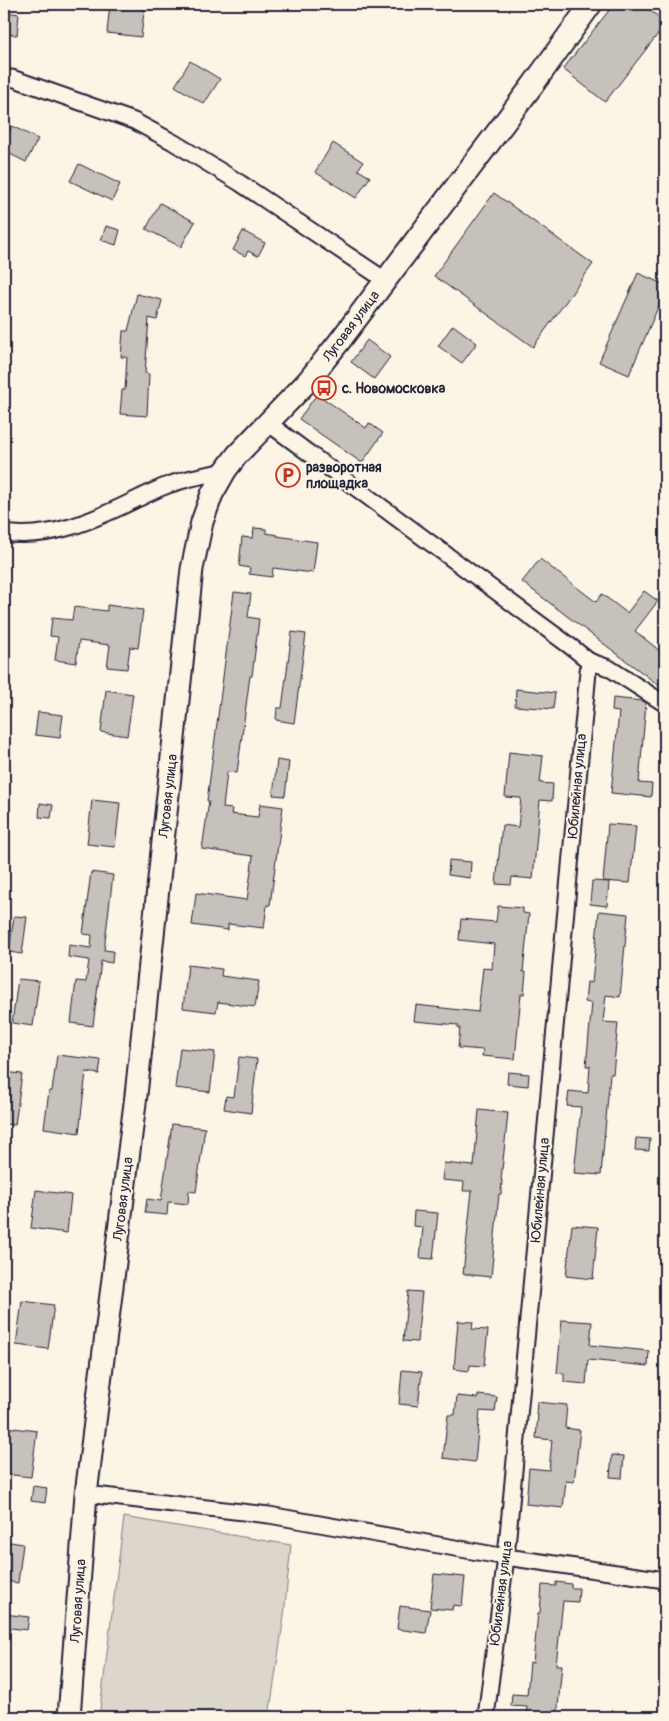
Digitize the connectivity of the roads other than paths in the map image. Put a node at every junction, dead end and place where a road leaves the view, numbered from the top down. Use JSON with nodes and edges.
{"nodes":[{"id":1,"x":591,"y":4,"type":"edge"},
{"id":2,"x":12,"y":78,"type":"dead end"},
{"id":3,"x":385,"y":280,"type":"junction"},
{"id":4,"x":268,"y":423,"type":"junction"},
{"id":5,"x":225,"y":471,"type":"junction"},
{"id":6,"x":4,"y":533,"type":"edge"},
{"id":7,"x":589,"y":661,"type":"junction"},
{"id":8,"x":665,"y":704,"type":"edge"},
{"id":9,"x":86,"y":1494,"type":"junction"},
{"id":10,"x":506,"y":1557,"type":"junction"},
{"id":11,"x":665,"y":1580,"type":"edge"},
{"id":12,"x":68,"y":1717,"type":"edge"},
{"id":13,"x":486,"y":1717,"type":"edge"}],
"edges":[{"from":1,"to":3,"type":"street","name":"Луговая улица"},
{"from":2,"to":3,"type":"street"},
{"from":3,"to":4,"type":"street","name":"Луговая улица"},
{"from":4,"to":5,"type":"street","name":"Луговая улица"},
{"from":4,"to":7,"type":"street"},
{"from":5,"to":6,"type":"street"},
{"from":5,"to":9,"type":"street","name":"Луговая улица"},
{"from":7,"to":8,"type":"street"},
{"from":7,"to":10,"type":"street","name":"Юбилейная улица"},
{"from":9,"to":10,"type":"street"},
{"from":9,"to":12,"type":"street","name":"Луговая улица"},
{"from":10,"to":11,"type":"street"},
{"from":10,"to":13,"type":"street","name":"Юбилейная улица"}]}
